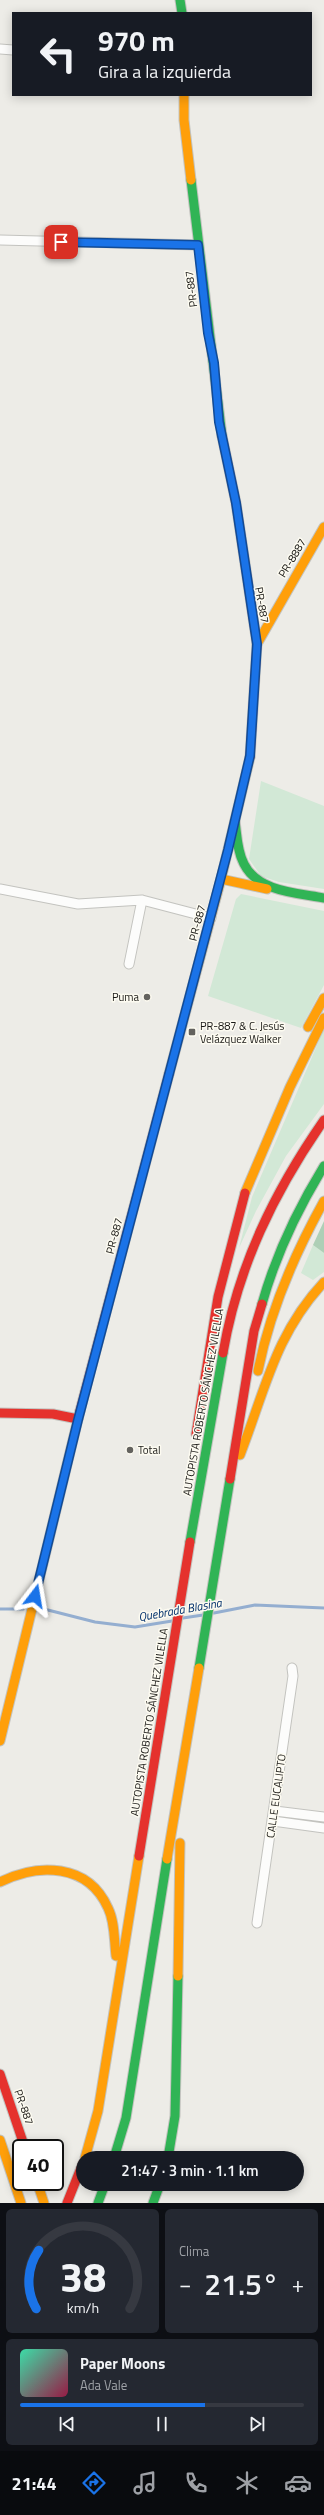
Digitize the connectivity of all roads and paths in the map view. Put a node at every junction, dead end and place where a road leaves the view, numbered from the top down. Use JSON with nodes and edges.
{"nodes":[{"id":1,"x":180,"y":0,"type":"edge"},
{"id":2,"x":182,"y":12,"type":"edge"},
{"id":3,"x":0,"y":49,"type":"edge"},
{"id":4,"x":12,"y":50,"type":"edge"},
{"id":5,"x":184,"y":96,"type":"edge"},
{"id":6,"x":0,"y":240,"type":"edge"},
{"id":7,"x":198,"y":245,"type":"junction"},
{"id":8,"x":324,"y":527,"type":"edge"},
{"id":9,"x":257,"y":644,"type":"junction"},
{"id":10,"x":235,"y":821,"type":"junction"},
{"id":11,"x":221,"y":879,"type":"junction"},
{"id":12,"x":0,"y":889,"type":"edge"},
{"id":13,"x":324,"y":898,"type":"edge"},
{"id":14,"x":142,"y":900,"type":"junction"},
{"id":15,"x":211,"y":918,"type":"junction"},
{"id":16,"x":129,"y":964,"type":"dead end"},
{"id":17,"x":324,"y":998,"type":"edge"},
{"id":18,"x":324,"y":1018,"type":"edge"},
{"id":19,"x":303,"y":1037,"type":"dead end"},
{"id":20,"x":281,"y":1083,"type":"dead end"},
{"id":21,"x":324,"y":1120,"type":"edge"},
{"id":22,"x":324,"y":1166,"type":"edge"},
{"id":23,"x":245,"y":1194,"type":"junction"},
{"id":24,"x":324,"y":1201,"type":"edge"},
{"id":25,"x":324,"y":1282,"type":"edge"},
{"id":26,"x":0,"y":1413,"type":"edge"},
{"id":27,"x":78,"y":1420,"type":"junction"},
{"id":28,"x":195,"y":1441,"type":"dead end"},
{"id":29,"x":231,"y":1475,"type":"junction"},
{"id":30,"x":186,"y":1508,"type":"dead end"},
{"id":31,"x":186,"y":1566,"type":"junction"},
{"id":32,"x":292,"y":1668,"type":"dead end"},
{"id":33,"x":0,"y":1741,"type":"edge"},
{"id":34,"x":183,"y":1757,"type":"junction"},
{"id":35,"x":275,"y":1810,"type":"junction"},
{"id":36,"x":324,"y":1817,"type":"edge"},
{"id":37,"x":273,"y":1821,"type":"junction"},
{"id":38,"x":324,"y":1828,"type":"edge"},
{"id":39,"x":0,"y":1882,"type":"edge"},
{"id":40,"x":257,"y":1923,"type":"dead end"},
{"id":41,"x":118,"y":1983,"type":"junction"},
{"id":42,"x":1,"y":2079,"type":"edge"},
{"id":43,"x":22,"y":2139,"type":"edge"},
{"id":44,"x":0,"y":2140,"type":"edge"},
{"id":45,"x":87,"y":2151,"type":"edge"},
{"id":46,"x":116,"y":2151,"type":"edge"},
{"id":47,"x":169,"y":2151,"type":"edge"},
{"id":48,"x":76,"y":2182,"type":"edge"},
{"id":49,"x":40,"y":2191,"type":"edge"},
{"id":50,"x":102,"y":2191,"type":"edge"},
{"id":51,"x":157,"y":2191,"type":"edge"},
{"id":52,"x":21,"y":2203,"type":"edge"},
{"id":53,"x":44,"y":2203,"type":"edge"},
{"id":54,"x":67,"y":2203,"type":"edge"},
{"id":55,"x":98,"y":2203,"type":"edge"},
{"id":56,"x":153,"y":2203,"type":"edge"}],
"edges":[{"from":1,"to":2,"type":"main road"},
{"from":3,"to":4,"type":"street"},
{"from":5,"to":7,"type":"main road","name":"PR-887"},
{"from":6,"to":7,"type":"street"},
{"from":7,"to":9,"type":"main road","name":"PR-887"},
{"from":8,"to":9,"type":"main road","name":"PR-8887","number":"PR-8887"},
{"from":9,"to":10,"type":"main road","name":"PR-887"},
{"from":10,"to":11,"type":"main road","name":"PR-887"},
{"from":10,"to":13,"type":"main road"},
{"from":11,"to":13,"type":"main road"},
{"from":11,"to":15,"type":"main road","name":"PR-887"},
{"from":12,"to":14,"type":"street"},
{"from":14,"to":15,"type":"street"},
{"from":14,"to":16,"type":"street"},
{"from":15,"to":27,"type":"main road","name":"PR-887"},
{"from":17,"to":19,"type":"main road"},
{"from":18,"to":23,"type":"main road"},
{"from":20,"to":23,"type":"main road"},
{"from":21,"to":31,"type":"main road","name":"AUTOPISTA ROBERTO SÁNCHEZ VILELLA"},
{"from":22,"to":29,"type":"main road"},
{"from":23,"to":28,"type":"main road"},
{"from":24,"to":29,"type":"main road"},
{"from":25,"to":29,"type":"main road"},
{"from":26,"to":27,"type":"main road"},
{"from":27,"to":33,"type":"main road","name":"PR-887"},
{"from":29,"to":34,"type":"main road"},
{"from":30,"to":31,"type":"main road"},
{"from":31,"to":41,"type":"main road","name":"AUTOPISTA ROBERTO SÁNCHEZ VILELLA"},
{"from":32,"to":35,"type":"street","name":"CALLE EUCALIPTO"},
{"from":34,"to":46,"type":"main road"},
{"from":34,"to":47,"type":"main road"},
{"from":35,"to":36,"type":"street"},
{"from":35,"to":37,"type":"street","name":"CALLE EUCALIPTO"},
{"from":37,"to":38,"type":"street"},
{"from":37,"to":40,"type":"street","name":"CALLE EUCALIPTO"},
{"from":39,"to":41,"type":"main road"},
{"from":41,"to":45,"type":"main road","name":"AUTOPISTA ROBERTO SÁNCHEZ VILELLA"},
{"from":42,"to":43,"type":"main road","name":"PR-887"},
{"from":44,"to":52,"type":"main road"},
{"from":48,"to":54,"type":"main road"},
{"from":49,"to":53,"type":"main road"},
{"from":50,"to":55,"type":"main road"},
{"from":51,"to":56,"type":"main road"}]}
